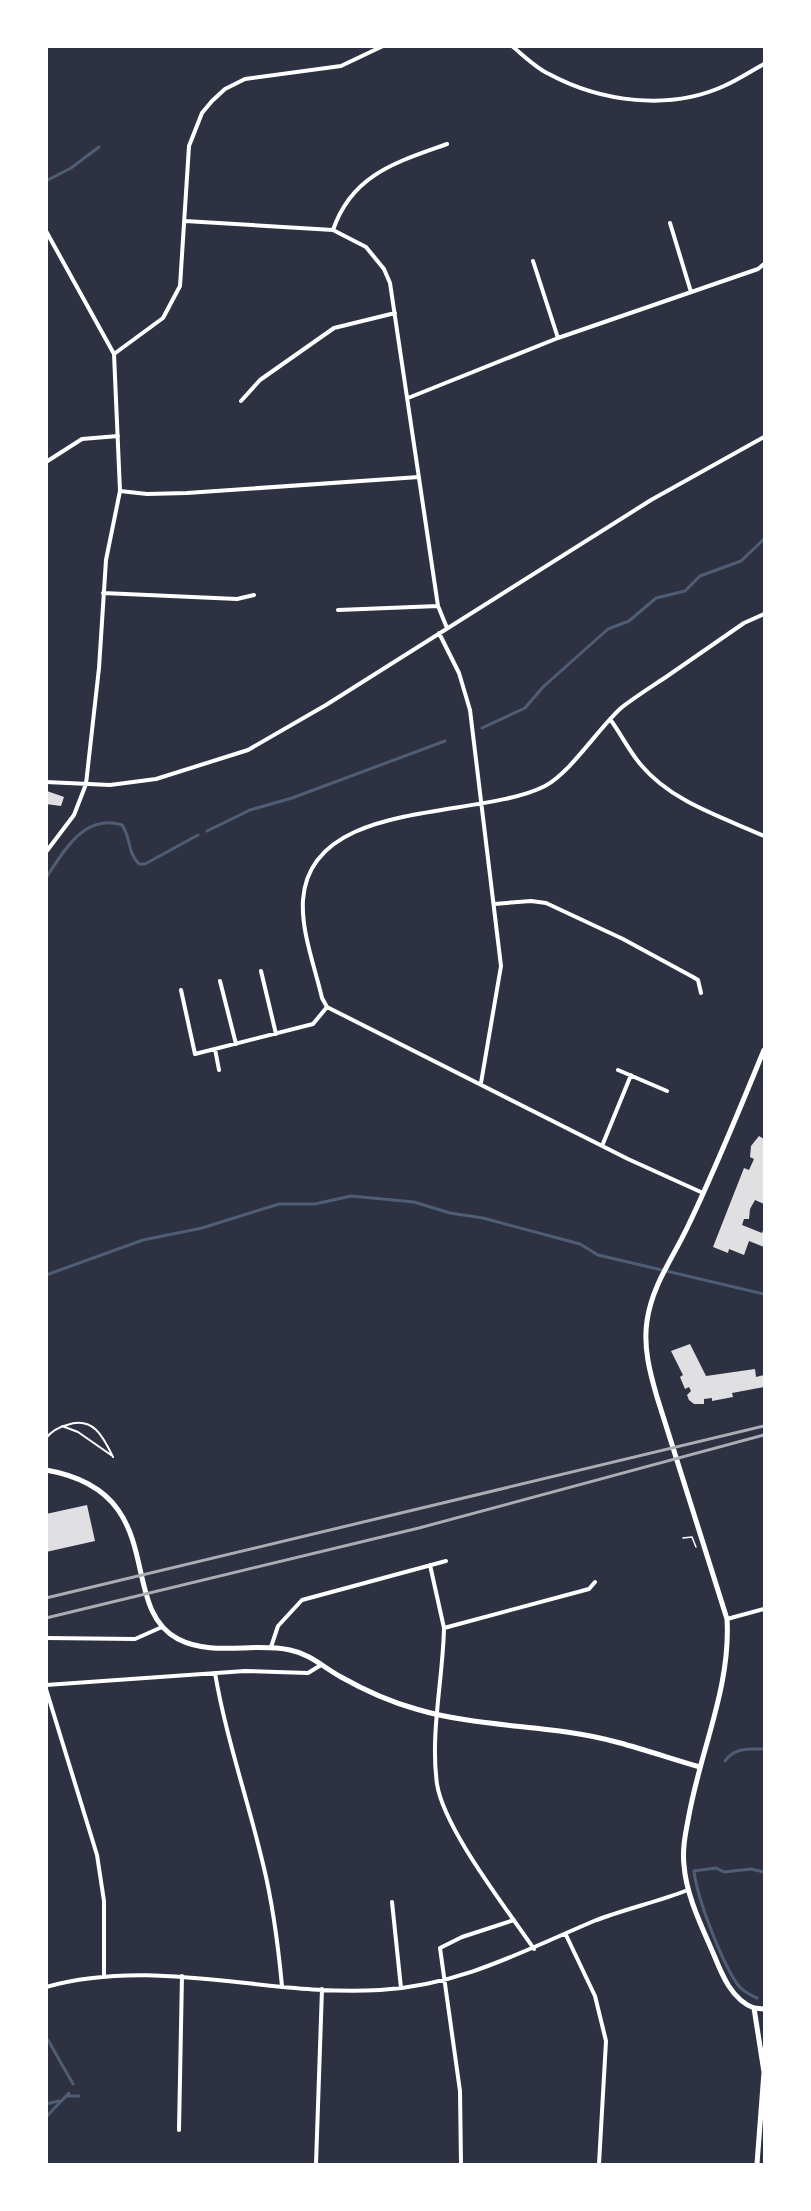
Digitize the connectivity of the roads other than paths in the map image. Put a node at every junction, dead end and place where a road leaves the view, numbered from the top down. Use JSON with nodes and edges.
{"nodes":[{"id":1,"x":383,"y":46,"type":"edge"},
{"id":2,"x":512,"y":46,"type":"edge"},
{"id":3,"x":765,"y":64,"type":"edge"},
{"id":4,"x":447,"y":144,"type":"dead end"},
{"id":5,"x":185,"y":221,"type":"junction"},
{"id":6,"x":670,"y":223,"type":"dead end"},
{"id":7,"x":333,"y":230,"type":"junction"},
{"id":8,"x":46,"y":231,"type":"edge"},
{"id":9,"x":533,"y":261,"type":"dead end"},
{"id":10,"x":765,"y":264,"type":"edge"},
{"id":11,"x":691,"y":292,"type":"junction"},
{"id":12,"x":395,"y":313,"type":"junction"},
{"id":13,"x":558,"y":338,"type":"junction"},
{"id":14,"x":114,"y":354,"type":"junction"},
{"id":15,"x":408,"y":398,"type":"junction"},
{"id":16,"x":242,"y":401,"type":"dead end"},
{"id":17,"x":117,"y":436,"type":"junction"},
{"id":18,"x":765,"y":436,"type":"edge"},
{"id":19,"x":46,"y":462,"type":"edge"},
{"id":20,"x":419,"y":477,"type":"junction"},
{"id":21,"x":120,"y":491,"type":"junction"},
{"id":22,"x":103,"y":593,"type":"junction"},
{"id":23,"x":254,"y":595,"type":"dead end"},
{"id":24,"x":438,"y":606,"type":"junction"},
{"id":25,"x":338,"y":610,"type":"dead end"},
{"id":26,"x":765,"y":614,"type":"edge"},
{"id":27,"x":447,"y":628,"type":"junction"},
{"id":28,"x":439,"y":633,"type":"junction"},
{"id":29,"x":610,"y":718,"type":"junction"},
{"id":30,"x":46,"y":782,"type":"edge"},
{"id":31,"x":86,"y":784,"type":"junction"},
{"id":32,"x":482,"y":802,"type":"junction"},
{"id":33,"x":765,"y":836,"type":"edge"},
{"id":34,"x":46,"y":852,"type":"edge"},
{"id":35,"x":494,"y":904,"type":"junction"},
{"id":36,"x":261,"y":971,"type":"dead end"},
{"id":37,"x":220,"y":981,"type":"dead end"},
{"id":38,"x":181,"y":990,"type":"dead end"},
{"id":39,"x":701,"y":993,"type":"dead end"},
{"id":40,"x":327,"y":1007,"type":"junction"},
{"id":41,"x":276,"y":1034,"type":"junction"},
{"id":42,"x":236,"y":1044,"type":"junction"},
{"id":43,"x":215,"y":1049,"type":"junction"},
{"id":44,"x":765,"y":1050,"type":"edge"},
{"id":45,"x":219,"y":1070,"type":"dead end"},
{"id":46,"x":618,"y":1070,"type":"dead end"},
{"id":47,"x":631,"y":1075,"type":"junction"},
{"id":48,"x":481,"y":1083,"type":"junction"},
{"id":49,"x":667,"y":1091,"type":"dead end"},
{"id":50,"x":602,"y":1146,"type":"junction"},
{"id":51,"x":703,"y":1193,"type":"junction"},
{"id":52,"x":62,"y":1426,"type":"junction"},
{"id":53,"x":46,"y":1438,"type":"edge"},
{"id":54,"x":46,"y":1470,"type":"edge"},
{"id":55,"x":446,"y":1561,"type":"dead end"},
{"id":56,"x":430,"y":1565,"type":"junction"},
{"id":57,"x":595,"y":1582,"type":"dead end"},
{"id":58,"x":765,"y":1610,"type":"edge"},
{"id":59,"x":727,"y":1618,"type":"junction"},
{"id":60,"x":162,"y":1627,"type":"junction"},
{"id":61,"x":444,"y":1628,"type":"junction"},
{"id":62,"x":46,"y":1638,"type":"edge"},
{"id":63,"x":271,"y":1647,"type":"junction"},
{"id":64,"x":321,"y":1664,"type":"junction"},
{"id":65,"x":215,"y":1673,"type":"junction"},
{"id":66,"x":46,"y":1687,"type":"edge"},
{"id":67,"x":439,"y":1714,"type":"junction"},
{"id":68,"x":700,"y":1767,"type":"junction"},
{"id":69,"x":688,"y":1890,"type":"junction"},
{"id":70,"x":392,"y":1902,"type":"dead end"},
{"id":71,"x":514,"y":1920,"type":"junction"},
{"id":72,"x":566,"y":1935,"type":"junction"},
{"id":73,"x":534,"y":1949,"type":"junction"},
{"id":74,"x":104,"y":1975,"type":"junction"},
{"id":75,"x":182,"y":1976,"type":"junction"},
{"id":76,"x":444,"y":1982,"type":"junction"},
{"id":77,"x":282,"y":1986,"type":"junction"},
{"id":78,"x":46,"y":1987,"type":"edge"},
{"id":79,"x":322,"y":1989,"type":"junction"},
{"id":80,"x":401,"y":1989,"type":"junction"},
{"id":81,"x":754,"y":2008,"type":"junction"},
{"id":82,"x":765,"y":2009,"type":"edge"},
{"id":83,"x":179,"y":2130,"type":"dead end"},
{"id":84,"x":316,"y":2164,"type":"edge"},
{"id":85,"x":461,"y":2164,"type":"edge"},
{"id":86,"x":599,"y":2164,"type":"edge"},
{"id":87,"x":757,"y":2164,"type":"edge"}],
"edges":[{"from":1,"to":5,"type":"street"},
{"from":2,"to":3,"type":"street"},
{"from":4,"to":7,"type":"street"},
{"from":5,"to":7,"type":"street"},
{"from":5,"to":14,"type":"street"},
{"from":6,"to":11,"type":"street"},
{"from":7,"to":12,"type":"street"},
{"from":8,"to":14,"type":"street"},
{"from":9,"to":13,"type":"street"},
{"from":10,"to":11,"type":"street"},
{"from":11,"to":13,"type":"street"},
{"from":12,"to":15,"type":"street"},
{"from":12,"to":16,"type":"street"},
{"from":13,"to":15,"type":"street"},
{"from":14,"to":17,"type":"street"},
{"from":15,"to":20,"type":"street"},
{"from":17,"to":19,"type":"street"},
{"from":17,"to":21,"type":"street"},
{"from":18,"to":27,"type":"street"},
{"from":20,"to":21,"type":"street"},
{"from":20,"to":24,"type":"street"},
{"from":21,"to":22,"type":"street"},
{"from":22,"to":23,"type":"street"},
{"from":22,"to":31,"type":"street"},
{"from":24,"to":25,"type":"street"},
{"from":24,"to":27,"type":"street"},
{"from":26,"to":29,"type":"street"},
{"from":27,"to":28,"type":"street"},
{"from":28,"to":31,"type":"street"},
{"from":28,"to":32,"type":"street"},
{"from":29,"to":32,"type":"street"},
{"from":29,"to":33,"type":"street"},
{"from":30,"to":31,"type":"street"},
{"from":31,"to":34,"type":"street"},
{"from":32,"to":35,"type":"street"},
{"from":32,"to":40,"type":"street"},
{"from":35,"to":39,"type":"street"},
{"from":35,"to":48,"type":"street"},
{"from":36,"to":41,"type":"street"},
{"from":37,"to":42,"type":"street"},
{"from":38,"to":43,"type":"street"},
{"from":40,"to":41,"type":"street"},
{"from":40,"to":48,"type":"street"},
{"from":41,"to":42,"type":"street"},
{"from":42,"to":43,"type":"street"},
{"from":43,"to":45,"type":"street"},
{"from":44,"to":51,"type":"main road"},
{"from":46,"to":47,"type":"street"},
{"from":47,"to":49,"type":"street"},
{"from":47,"to":50,"type":"street"},
{"from":48,"to":50,"type":"street"},
{"from":50,"to":51,"type":"street"},
{"from":51,"to":59,"type":"main road"},
{"from":52,"to":52,"type":"lane"},
{"from":52,"to":53,"type":"lane"},
{"from":54,"to":60,"type":"main road"},
{"from":55,"to":56,"type":"street"},
{"from":56,"to":61,"type":"street"},
{"from":56,"to":63,"type":"street"},
{"from":57,"to":61,"type":"street"},
{"from":58,"to":59,"type":"street"},
{"from":59,"to":68,"type":"main road"},
{"from":60,"to":62,"type":"street"},
{"from":60,"to":63,"type":"main road"},
{"from":61,"to":67,"type":"street"},
{"from":63,"to":64,"type":"main road"},
{"from":64,"to":65,"type":"street"},
{"from":64,"to":67,"type":"main road"},
{"from":65,"to":66,"type":"street"},
{"from":65,"to":77,"type":"street"},
{"from":66,"to":74,"type":"street"},
{"from":67,"to":68,"type":"main road"},
{"from":67,"to":71,"type":"street"},
{"from":68,"to":69,"type":"main road"},
{"from":69,"to":72,"type":"street"},
{"from":69,"to":81,"type":"main road"},
{"from":70,"to":80,"type":"street"},
{"from":71,"to":73,"type":"street"},
{"from":71,"to":76,"type":"street"},
{"from":72,"to":73,"type":"street"},
{"from":72,"to":86,"type":"street"},
{"from":73,"to":76,"type":"street"},
{"from":74,"to":75,"type":"street"},
{"from":74,"to":78,"type":"street"},
{"from":75,"to":77,"type":"street"},
{"from":75,"to":83,"type":"street"},
{"from":76,"to":80,"type":"street"},
{"from":76,"to":85,"type":"street"},
{"from":77,"to":79,"type":"street"},
{"from":79,"to":80,"type":"street"},
{"from":79,"to":84,"type":"street"},
{"from":81,"to":82,"type":"main road"},
{"from":81,"to":87,"type":"main road"}]}
